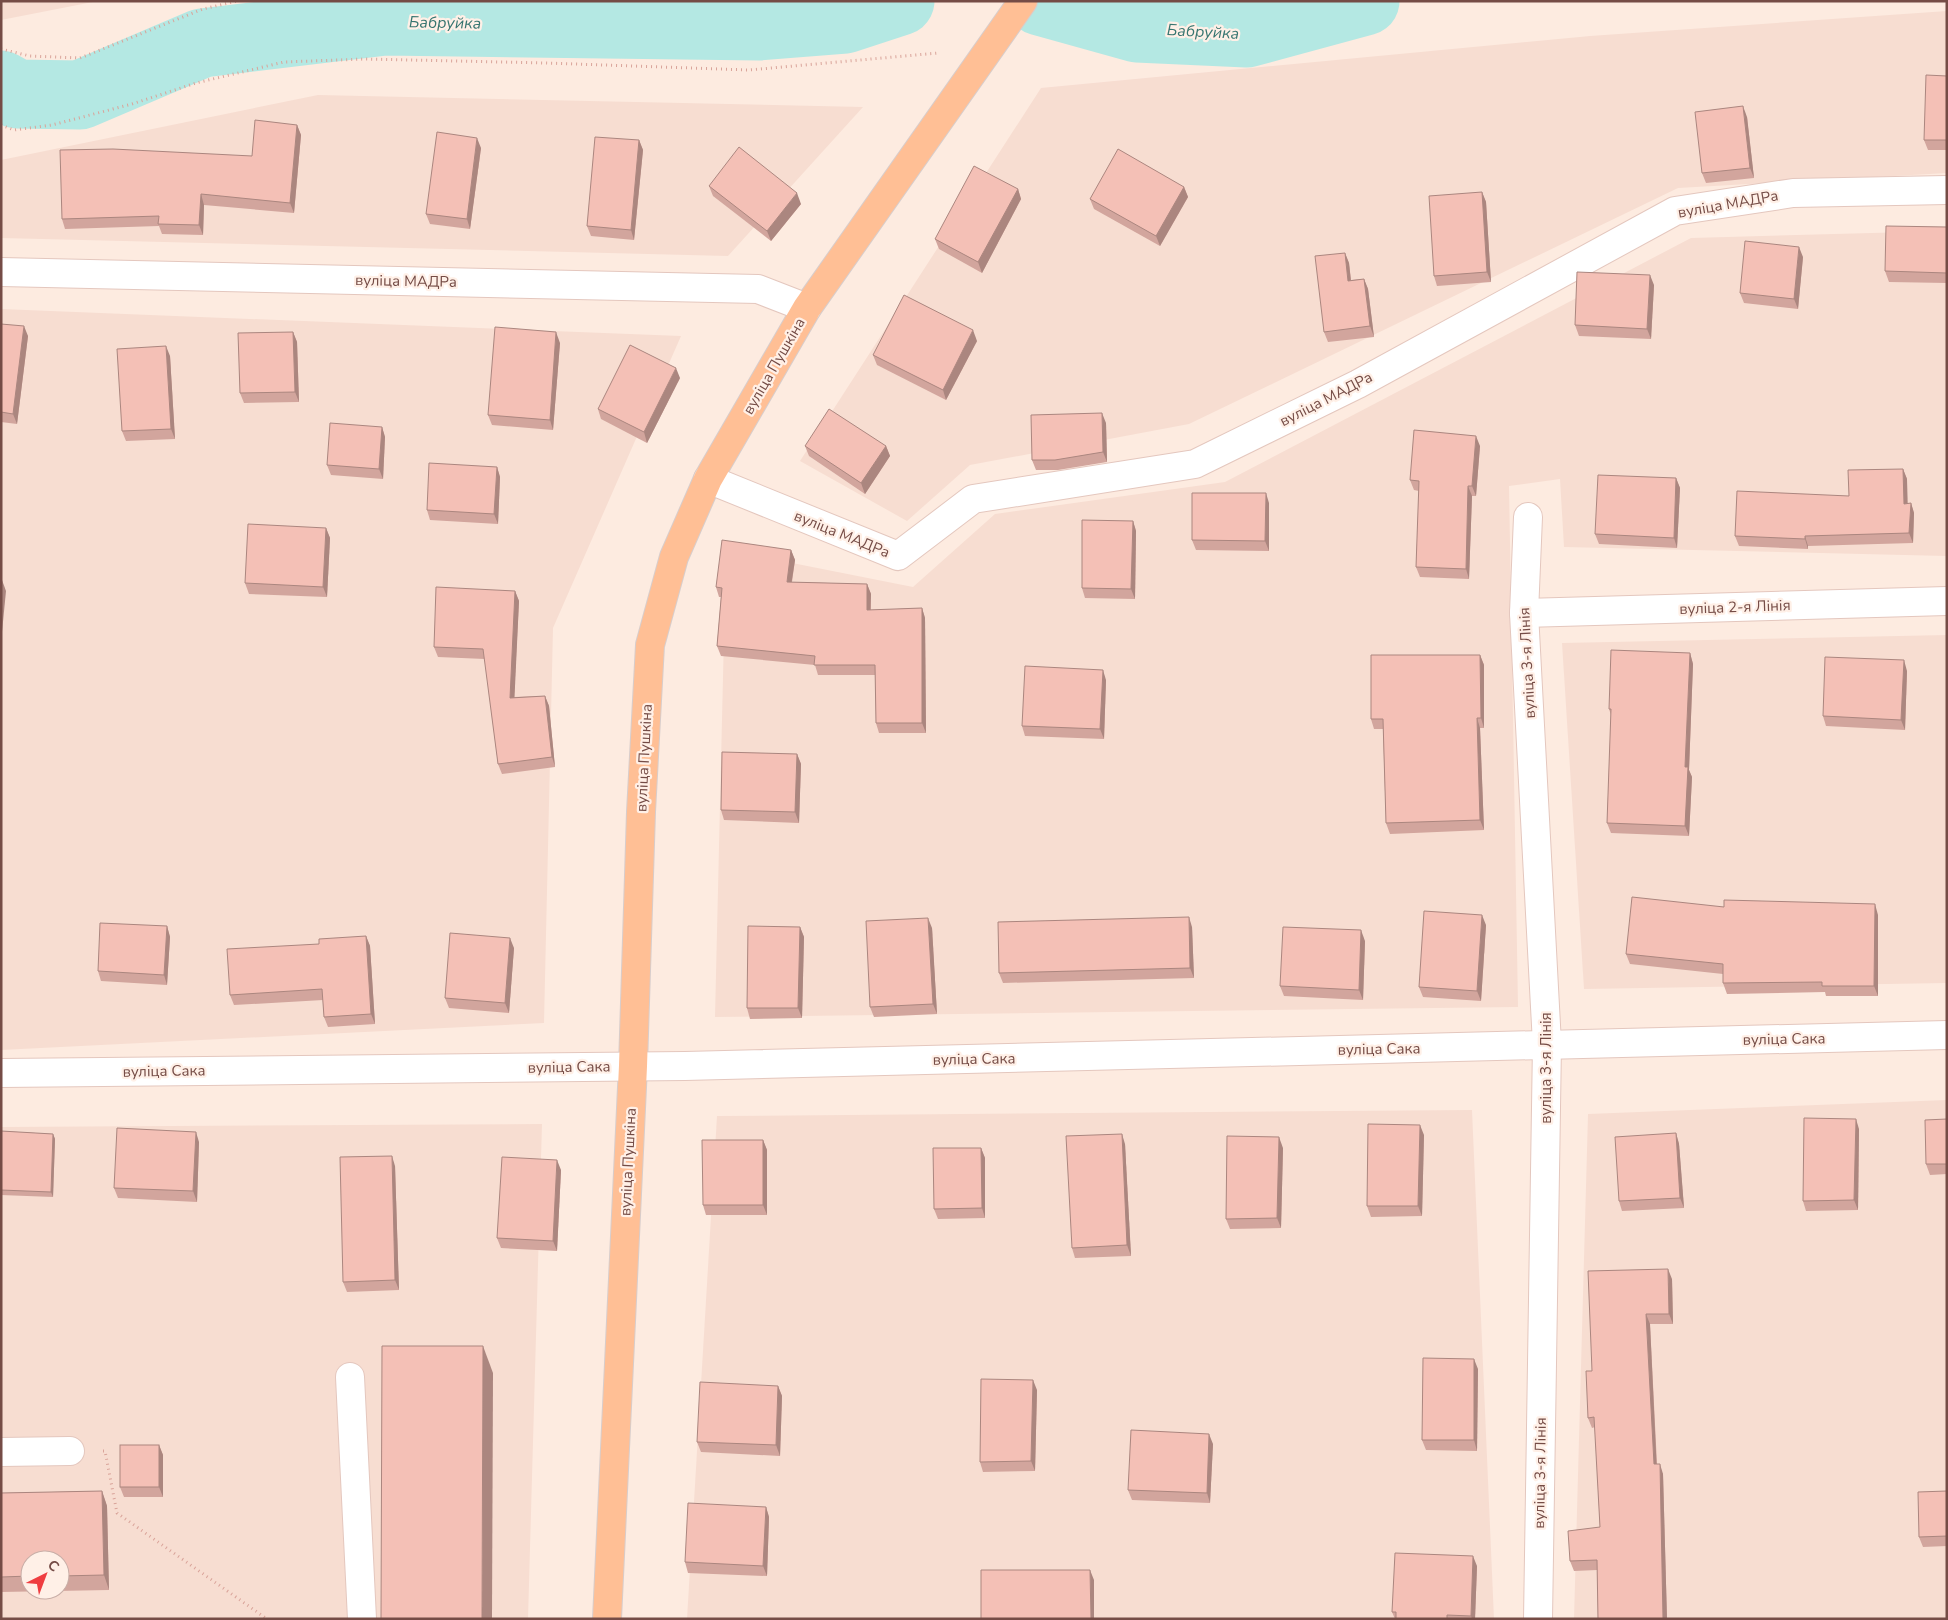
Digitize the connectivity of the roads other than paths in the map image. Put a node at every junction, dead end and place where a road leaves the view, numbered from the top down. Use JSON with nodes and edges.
{"nodes":[{"id":1,"x":1023,"y":1,"type":"edge"},
{"id":2,"x":1947,"y":190,"type":"edge"},
{"id":3,"x":1,"y":272,"type":"edge"},
{"id":4,"x":807,"y":308,"type":"junction"},
{"id":5,"x":708,"y":479,"type":"junction"},
{"id":6,"x":1528,"y":518,"type":"dead end"},
{"id":7,"x":1947,"y":601,"type":"edge"},
{"id":8,"x":1524,"y":613,"type":"junction"},
{"id":9,"x":1947,"y":1035,"type":"edge"},
{"id":10,"x":1547,"y":1044,"type":"junction"},
{"id":11,"x":633,"y":1066,"type":"junction"},
{"id":12,"x":1,"y":1073,"type":"edge"},
{"id":13,"x":350,"y":1378,"type":"dead end"},
{"id":14,"x":70,"y":1451,"type":"road end"},
{"id":15,"x":1,"y":1452,"type":"edge"},
{"id":16,"x":362,"y":1619,"type":"edge"},
{"id":17,"x":607,"y":1619,"type":"edge"},
{"id":18,"x":1538,"y":1619,"type":"edge"}],
"edges":[{"from":1,"to":4,"type":"main road","name":"вуліца Пушкіна"},
{"from":2,"to":5,"type":"street","name":"вуліца МАДРа"},
{"from":3,"to":4,"type":"street","name":"вуліца МАДРа"},
{"from":4,"to":5,"type":"main road","name":"вуліца Пушкіна"},
{"from":5,"to":11,"type":"main road","name":"вуліца Пушкіна"},
{"from":6,"to":8,"type":"street","name":"вуліца 3-я Лінія"},
{"from":7,"to":8,"type":"street","name":"вуліца 2-я Лінія"},
{"from":8,"to":10,"type":"street","name":"вуліца 3-я Лінія"},
{"from":9,"to":10,"type":"street","name":"вуліца Сака"},
{"from":10,"to":11,"type":"street","name":"вуліца Сака"},
{"from":10,"to":18,"type":"street","name":"вуліца 3-я Лінія"},
{"from":11,"to":12,"type":"street","name":"вуліца Сака"},
{"from":11,"to":17,"type":"main road","name":"вуліца Пушкіна"},
{"from":13,"to":16,"type":"street"},
{"from":14,"to":15,"type":"street"}]}
